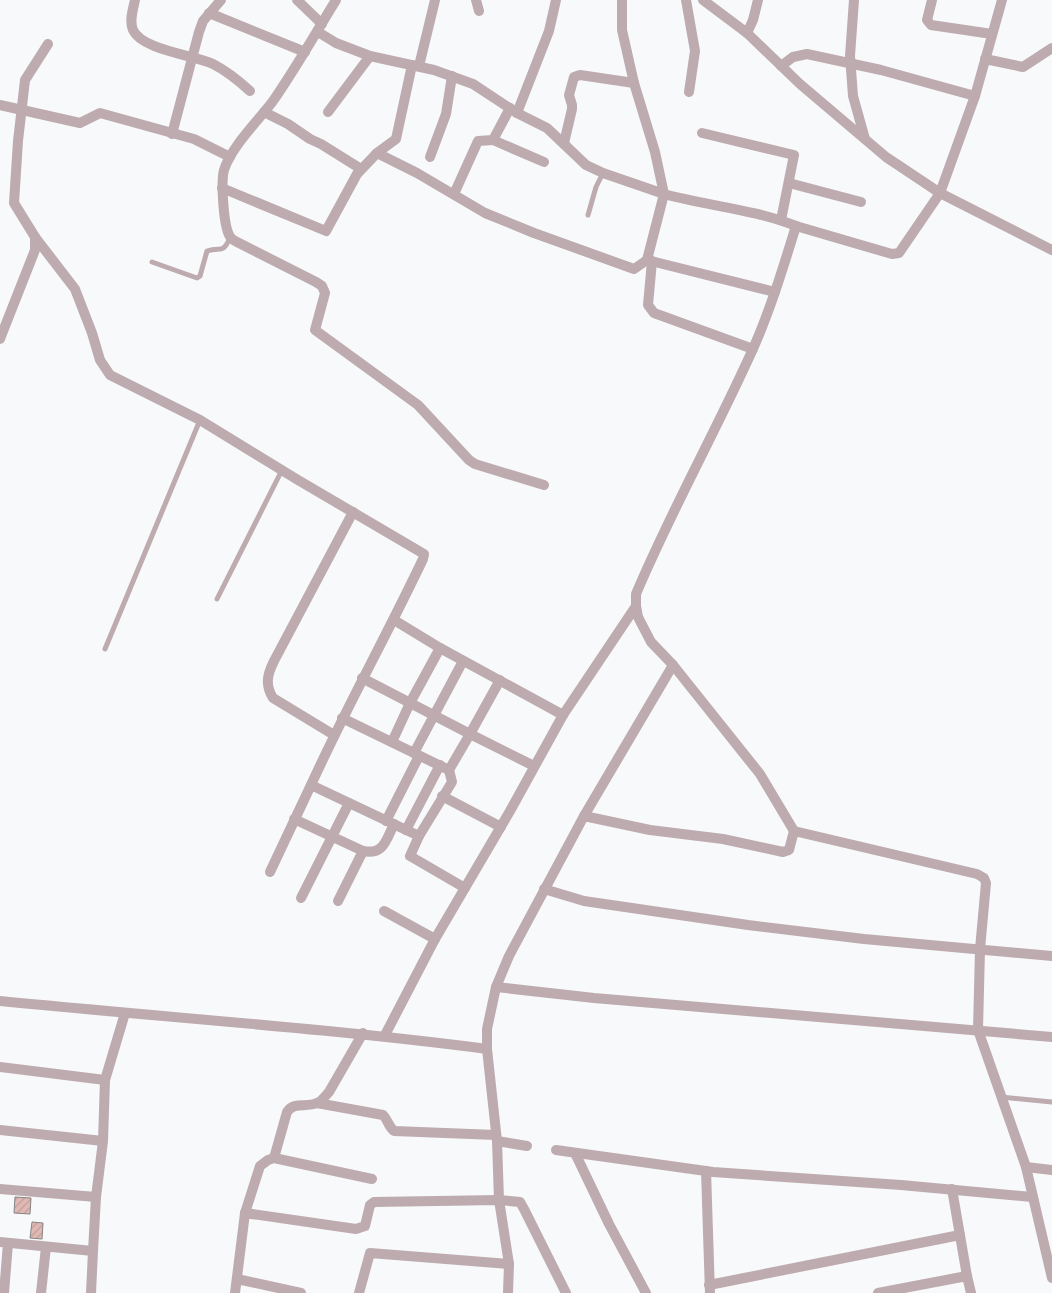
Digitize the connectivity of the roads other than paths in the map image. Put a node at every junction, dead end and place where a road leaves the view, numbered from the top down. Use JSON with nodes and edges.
{"nodes":[{"id":1,"x":135,"y":0,"type":"edge"},
{"id":2,"x":221,"y":0,"type":"edge"},
{"id":3,"x":297,"y":0,"type":"edge"},
{"id":4,"x":336,"y":0,"type":"edge"},
{"id":5,"x":435,"y":0,"type":"edge"},
{"id":6,"x":476,"y":0,"type":"edge"},
{"id":7,"x":556,"y":0,"type":"edge"},
{"id":8,"x":622,"y":0,"type":"edge"},
{"id":9,"x":686,"y":0,"type":"edge"},
{"id":10,"x":703,"y":0,"type":"edge"},
{"id":11,"x":758,"y":0,"type":"edge"},
{"id":12,"x":854,"y":0,"type":"edge"},
{"id":13,"x":932,"y":0,"type":"edge"},
{"id":14,"x":1002,"y":0,"type":"edge"},
{"id":15,"x":479,"y":11,"type":"dead end"},
{"id":16,"x":209,"y":13,"type":"junction"},
{"id":17,"x":320,"y":28,"type":"junction"},
{"id":18,"x":747,"y":33,"type":"junction"},
{"id":19,"x":992,"y":34,"type":"junction"},
{"id":20,"x":48,"y":44,"type":"dead end"},
{"id":21,"x":1052,"y":48,"type":"edge"},
{"id":22,"x":305,"y":52,"type":"junction"},
{"id":23,"x":370,"y":56,"type":"junction"},
{"id":24,"x":192,"y":57,"type":"junction"},
{"id":25,"x":985,"y":59,"type":"junction"},
{"id":26,"x":415,"y":65,"type":"junction"},
{"id":27,"x":850,"y":65,"type":"junction"},
{"id":28,"x":781,"y":66,"type":"junction"},
{"id":29,"x":452,"y":76,"type":"junction"},
{"id":30,"x":634,"y":83,"type":"junction"},
{"id":31,"x":250,"y":91,"type":"dead end"},
{"id":32,"x":689,"y":92,"type":"dead end"},
{"id":33,"x":975,"y":96,"type":"junction"},
{"id":34,"x":0,"y":105,"type":"edge"},
{"id":35,"x":22,"y":110,"type":"junction"},
{"id":36,"x":513,"y":110,"type":"junction"},
{"id":37,"x":264,"y":112,"type":"junction"},
{"id":38,"x":328,"y":112,"type":"dead end"},
{"id":39,"x":702,"y":133,"type":"dead end"},
{"id":40,"x":172,"y":134,"type":"junction"},
{"id":41,"x":865,"y":139,"type":"junction"},
{"id":42,"x":493,"y":140,"type":"junction"},
{"id":43,"x":564,"y":142,"type":"junction"},
{"id":44,"x":377,"y":153,"type":"junction"},
{"id":45,"x":430,"y":156,"type":"dead end"},
{"id":46,"x":230,"y":157,"type":"junction"},
{"id":47,"x":544,"y":162,"type":"dead end"},
{"id":48,"x":361,"y":169,"type":"junction"},
{"id":49,"x":603,"y":173,"type":"junction"},
{"id":50,"x":789,"y":183,"type":"junction"},
{"id":51,"x":222,"y":188,"type":"junction"},
{"id":52,"x":940,"y":192,"type":"junction"},
{"id":53,"x":454,"y":194,"type":"junction"},
{"id":54,"x":664,"y":194,"type":"junction"},
{"id":55,"x":861,"y":202,"type":"dead end"},
{"id":56,"x":588,"y":215,"type":"dead end"},
{"id":57,"x":781,"y":220,"type":"junction"},
{"id":58,"x":796,"y":226,"type":"junction"},
{"id":59,"x":34,"y":237,"type":"junction"},
{"id":60,"x":230,"y":237,"type":"junction"},
{"id":61,"x":1052,"y":250,"type":"edge"},
{"id":62,"x":649,"y":260,"type":"junction"},
{"id":63,"x":152,"y":262,"type":"dead end"},
{"id":64,"x":775,"y":292,"type":"junction"},
{"id":65,"x":0,"y":339,"type":"edge"},
{"id":66,"x":753,"y":349,"type":"junction"},
{"id":67,"x":200,"y":420,"type":"junction"},
{"id":68,"x":282,"y":470,"type":"junction"},
{"id":69,"x":544,"y":485,"type":"dead end"},
{"id":70,"x":353,"y":512,"type":"junction"},
{"id":71,"x":217,"y":599,"type":"dead end"},
{"id":72,"x":636,"y":606,"type":"junction"},
{"id":73,"x":394,"y":620,"type":"junction"},
{"id":74,"x":440,"y":648,"type":"junction"},
{"id":75,"x":105,"y":649,"type":"dead end"},
{"id":76,"x":463,"y":661,"type":"junction"},
{"id":77,"x":673,"y":665,"type":"junction"},
{"id":78,"x":362,"y":678,"type":"junction"},
{"id":79,"x":500,"y":680,"type":"junction"},
{"id":80,"x":410,"y":703,"type":"junction"},
{"id":81,"x":563,"y":715,"type":"junction"},
{"id":82,"x":434,"y":716,"type":"junction"},
{"id":83,"x":342,"y":718,"type":"junction"},
{"id":84,"x":470,"y":734,"type":"junction"},
{"id":85,"x":334,"y":735,"type":"junction"},
{"id":86,"x":392,"y":742,"type":"junction"},
{"id":87,"x":417,"y":754,"type":"junction"},
{"id":88,"x":534,"y":766,"type":"junction"},
{"id":89,"x":445,"y":768,"type":"junction"},
{"id":90,"x":311,"y":785,"type":"junction"},
{"id":91,"x":442,"y":796,"type":"junction"},
{"id":92,"x":349,"y":803,"type":"junction"},
{"id":93,"x":584,"y":816,"type":"junction"},
{"id":94,"x":294,"y":819,"type":"junction"},
{"id":95,"x":390,"y":823,"type":"junction"},
{"id":96,"x":501,"y":827,"type":"junction"},
{"id":97,"x":406,"y":830,"type":"junction"},
{"id":98,"x":794,"y":831,"type":"junction"},
{"id":99,"x":419,"y":836,"type":"junction"},
{"id":100,"x":332,"y":837,"type":"junction"},
{"id":101,"x":363,"y":851,"type":"junction"},
{"id":102,"x":270,"y":872,"type":"dead end"},
{"id":103,"x":465,"y":888,"type":"junction"},
{"id":104,"x":544,"y":889,"type":"junction"},
{"id":105,"x":301,"y":898,"type":"dead end"},
{"id":106,"x":338,"y":901,"type":"dead end"},
{"id":107,"x":384,"y":911,"type":"dead end"},
{"id":108,"x":435,"y":939,"type":"junction"},
{"id":109,"x":980,"y":949,"type":"junction"},
{"id":110,"x":1052,"y":956,"type":"edge"},
{"id":111,"x":496,"y":987,"type":"junction"},
{"id":112,"x":0,"y":1000,"type":"edge"},
{"id":113,"x":126,"y":1013,"type":"junction"},
{"id":114,"x":978,"y":1030,"type":"junction"},
{"id":115,"x":363,"y":1034,"type":"junction"},
{"id":116,"x":385,"y":1035,"type":"junction"},
{"id":117,"x":1052,"y":1037,"type":"edge"},
{"id":118,"x":487,"y":1049,"type":"junction"},
{"id":119,"x":0,"y":1067,"type":"edge"},
{"id":120,"x":105,"y":1080,"type":"junction"},
{"id":121,"x":1001,"y":1097,"type":"junction"},
{"id":122,"x":1052,"y":1102,"type":"edge"},
{"id":123,"x":317,"y":1103,"type":"junction"},
{"id":124,"x":0,"y":1130,"type":"edge"},
{"id":125,"x":497,"y":1138,"type":"junction"},
{"id":126,"x":103,"y":1141,"type":"junction"},
{"id":127,"x":527,"y":1146,"type":"dead end"},
{"id":128,"x":556,"y":1150,"type":"dead end"},
{"id":129,"x":575,"y":1153,"type":"junction"},
{"id":130,"x":274,"y":1158,"type":"junction"},
{"id":131,"x":1026,"y":1167,"type":"junction"},
{"id":132,"x":1052,"y":1170,"type":"edge"},
{"id":133,"x":706,"y":1171,"type":"junction"},
{"id":134,"x":372,"y":1179,"type":"dead end"},
{"id":135,"x":0,"y":1189,"type":"edge"},
{"id":136,"x":952,"y":1189,"type":"junction"},
{"id":137,"x":96,"y":1197,"type":"junction"},
{"id":138,"x":1032,"y":1197,"type":"junction"},
{"id":139,"x":498,"y":1200,"type":"junction"},
{"id":140,"x":245,"y":1213,"type":"junction"},
{"id":141,"x":960,"y":1235,"type":"junction"},
{"id":142,"x":4,"y":1243,"type":"edge"},
{"id":143,"x":46,"y":1247,"type":"junction"},
{"id":144,"x":93,"y":1251,"type":"junction"},
{"id":145,"x":1049,"y":1251,"type":"edge"},
{"id":146,"x":509,"y":1264,"type":"junction"},
{"id":147,"x":967,"y":1276,"type":"junction"},
{"id":148,"x":1052,"y":1278,"type":"edge"},
{"id":149,"x":237,"y":1279,"type":"junction"},
{"id":150,"x":710,"y":1289,"type":"edge"},
{"id":151,"x":4,"y":1293,"type":"edge"},
{"id":152,"x":41,"y":1293,"type":"edge"},
{"id":153,"x":91,"y":1293,"type":"edge"},
{"id":154,"x":235,"y":1293,"type":"edge"},
{"id":155,"x":300,"y":1293,"type":"edge"},
{"id":156,"x":359,"y":1293,"type":"edge"},
{"id":157,"x":508,"y":1293,"type":"edge"},
{"id":158,"x":566,"y":1293,"type":"edge"},
{"id":159,"x":646,"y":1293,"type":"edge"},
{"id":160,"x":878,"y":1293,"type":"edge"},
{"id":161,"x":971,"y":1293,"type":"edge"}],
"edges":[{"from":1,"to":24,"type":"street"},
{"from":2,"to":16,"type":"street"},
{"from":3,"to":17,"type":"street"},
{"from":4,"to":17,"type":"street"},
{"from":5,"to":26,"type":"street"},
{"from":6,"to":15,"type":"street"},
{"from":7,"to":36,"type":"street"},
{"from":8,"to":30,"type":"street"},
{"from":9,"to":32,"type":"street"},
{"from":10,"to":18,"type":"street"},
{"from":11,"to":18,"type":"street"},
{"from":12,"to":27,"type":"street"},
{"from":13,"to":19,"type":"street"},
{"from":14,"to":19,"type":"street"},
{"from":16,"to":22,"type":"street"},
{"from":16,"to":24,"type":"street"},
{"from":17,"to":22,"type":"street"},
{"from":17,"to":23,"type":"street"},
{"from":18,"to":28,"type":"street"},
{"from":19,"to":25,"type":"street"},
{"from":20,"to":35,"type":"street"},
{"from":21,"to":25,"type":"street"},
{"from":22,"to":37,"type":"street"},
{"from":23,"to":26,"type":"street"},
{"from":23,"to":38,"type":"street"},
{"from":24,"to":31,"type":"street"},
{"from":24,"to":40,"type":"street"},
{"from":25,"to":33,"type":"street"},
{"from":26,"to":29,"type":"street"},
{"from":26,"to":44,"type":"street"},
{"from":27,"to":28,"type":"street"},
{"from":27,"to":33,"type":"street"},
{"from":27,"to":41,"type":"street"},
{"from":28,"to":41,"type":"street"},
{"from":29,"to":36,"type":"street"},
{"from":29,"to":45,"type":"street"},
{"from":30,"to":43,"type":"street"},
{"from":30,"to":54,"type":"street"},
{"from":33,"to":52,"type":"street"},
{"from":34,"to":35,"type":"street"},
{"from":35,"to":40,"type":"street"},
{"from":35,"to":59,"type":"street"},
{"from":36,"to":42,"type":"street"},
{"from":36,"to":43,"type":"street"},
{"from":37,"to":46,"type":"street"},
{"from":37,"to":48,"type":"street"},
{"from":39,"to":50,"type":"street"},
{"from":40,"to":46,"type":"street"},
{"from":41,"to":52,"type":"street"},
{"from":42,"to":47,"type":"street"},
{"from":42,"to":53,"type":"street"},
{"from":43,"to":49,"type":"street"},
{"from":44,"to":48,"type":"street"},
{"from":44,"to":53,"type":"street"},
{"from":46,"to":51,"type":"street"},
{"from":48,"to":51,"type":"street"},
{"from":49,"to":54,"type":"street"},
{"from":49,"to":56,"type":"lane"},
{"from":50,"to":55,"type":"street"},
{"from":50,"to":57,"type":"street"},
{"from":51,"to":60,"type":"street"},
{"from":52,"to":58,"type":"street"},
{"from":52,"to":61,"type":"street"},
{"from":53,"to":62,"type":"street"},
{"from":54,"to":57,"type":"street"},
{"from":54,"to":62,"type":"street"},
{"from":57,"to":58,"type":"street"},
{"from":58,"to":64,"type":"street"},
{"from":59,"to":65,"type":"street"},
{"from":59,"to":67,"type":"street"},
{"from":60,"to":63,"type":"lane"},
{"from":60,"to":69,"type":"street"},
{"from":62,"to":64,"type":"street"},
{"from":62,"to":66,"type":"street"},
{"from":64,"to":66,"type":"street"},
{"from":66,"to":72,"type":"street"},
{"from":67,"to":68,"type":"street"},
{"from":67,"to":75,"type":"lane"},
{"from":68,"to":70,"type":"street"},
{"from":68,"to":71,"type":"lane"},
{"from":70,"to":73,"type":"street"},
{"from":70,"to":85,"type":"street"},
{"from":72,"to":77,"type":"street"},
{"from":72,"to":81,"type":"street"},
{"from":73,"to":74,"type":"street"},
{"from":73,"to":78,"type":"street"},
{"from":74,"to":76,"type":"street"},
{"from":74,"to":80,"type":"street"},
{"from":76,"to":79,"type":"street"},
{"from":76,"to":82,"type":"street"},
{"from":77,"to":93,"type":"street"},
{"from":77,"to":98,"type":"street"},
{"from":78,"to":80,"type":"street"},
{"from":78,"to":83,"type":"street"},
{"from":79,"to":81,"type":"street"},
{"from":79,"to":84,"type":"street"},
{"from":80,"to":82,"type":"street"},
{"from":80,"to":86,"type":"street"},
{"from":81,"to":88,"type":"street"},
{"from":82,"to":84,"type":"street"},
{"from":82,"to":87,"type":"street"},
{"from":83,"to":85,"type":"street"},
{"from":83,"to":86,"type":"street"},
{"from":84,"to":88,"type":"street"},
{"from":84,"to":89,"type":"street"},
{"from":85,"to":90,"type":"street"},
{"from":86,"to":87,"type":"street"},
{"from":87,"to":89,"type":"street"},
{"from":87,"to":95,"type":"street"},
{"from":88,"to":96,"type":"street"},
{"from":89,"to":91,"type":"street"},
{"from":89,"to":97,"type":"street"},
{"from":90,"to":92,"type":"street"},
{"from":90,"to":94,"type":"street"},
{"from":91,"to":96,"type":"street"},
{"from":91,"to":99,"type":"street"},
{"from":92,"to":95,"type":"street"},
{"from":92,"to":100,"type":"street"},
{"from":93,"to":98,"type":"street"},
{"from":93,"to":104,"type":"street"},
{"from":94,"to":100,"type":"street"},
{"from":94,"to":102,"type":"street"},
{"from":95,"to":97,"type":"street"},
{"from":95,"to":101,"type":"street"},
{"from":96,"to":103,"type":"street"},
{"from":97,"to":99,"type":"street"},
{"from":98,"to":109,"type":"street"},
{"from":99,"to":103,"type":"street"},
{"from":100,"to":101,"type":"street"},
{"from":100,"to":105,"type":"street"},
{"from":101,"to":106,"type":"street"},
{"from":103,"to":108,"type":"street"},
{"from":104,"to":109,"type":"street"},
{"from":104,"to":111,"type":"street"},
{"from":107,"to":108,"type":"street"},
{"from":108,"to":116,"type":"street"},
{"from":109,"to":110,"type":"street"},
{"from":109,"to":114,"type":"street"},
{"from":111,"to":114,"type":"street"},
{"from":111,"to":118,"type":"street"},
{"from":112,"to":113,"type":"street"},
{"from":113,"to":115,"type":"street"},
{"from":113,"to":120,"type":"street"},
{"from":114,"to":117,"type":"street"},
{"from":114,"to":121,"type":"street"},
{"from":115,"to":116,"type":"street"},
{"from":115,"to":123,"type":"street"},
{"from":116,"to":118,"type":"street"},
{"from":118,"to":125,"type":"street"},
{"from":119,"to":120,"type":"street"},
{"from":120,"to":126,"type":"street"},
{"from":121,"to":122,"type":"lane"},
{"from":121,"to":131,"type":"street"},
{"from":123,"to":125,"type":"street"},
{"from":123,"to":130,"type":"street"},
{"from":124,"to":126,"type":"street"},
{"from":125,"to":127,"type":"street"},
{"from":125,"to":139,"type":"street"},
{"from":126,"to":137,"type":"street"},
{"from":128,"to":129,"type":"street"},
{"from":129,"to":133,"type":"street"},
{"from":129,"to":159,"type":"street"},
{"from":130,"to":134,"type":"street"},
{"from":130,"to":140,"type":"street"},
{"from":131,"to":132,"type":"street"},
{"from":131,"to":138,"type":"street"},
{"from":133,"to":136,"type":"street"},
{"from":133,"to":150,"type":"street"},
{"from":135,"to":137,"type":"street"},
{"from":136,"to":138,"type":"street"},
{"from":136,"to":141,"type":"street"},
{"from":137,"to":144,"type":"street"},
{"from":138,"to":145,"type":"street"},
{"from":139,"to":140,"type":"street"},
{"from":139,"to":146,"type":"street"},
{"from":139,"to":158,"type":"street"},
{"from":140,"to":149,"type":"street"},
{"from":141,"to":147,"type":"street"},
{"from":141,"to":150,"type":"street"},
{"from":142,"to":143,"type":"street"},
{"from":142,"to":151,"type":"street"},
{"from":143,"to":144,"type":"street"},
{"from":143,"to":152,"type":"street"},
{"from":144,"to":153,"type":"street"},
{"from":145,"to":148,"type":"street"},
{"from":146,"to":156,"type":"street"},
{"from":146,"to":157,"type":"street"},
{"from":147,"to":160,"type":"street"},
{"from":147,"to":161,"type":"street"},
{"from":149,"to":154,"type":"street"},
{"from":149,"to":155,"type":"street"}]}
